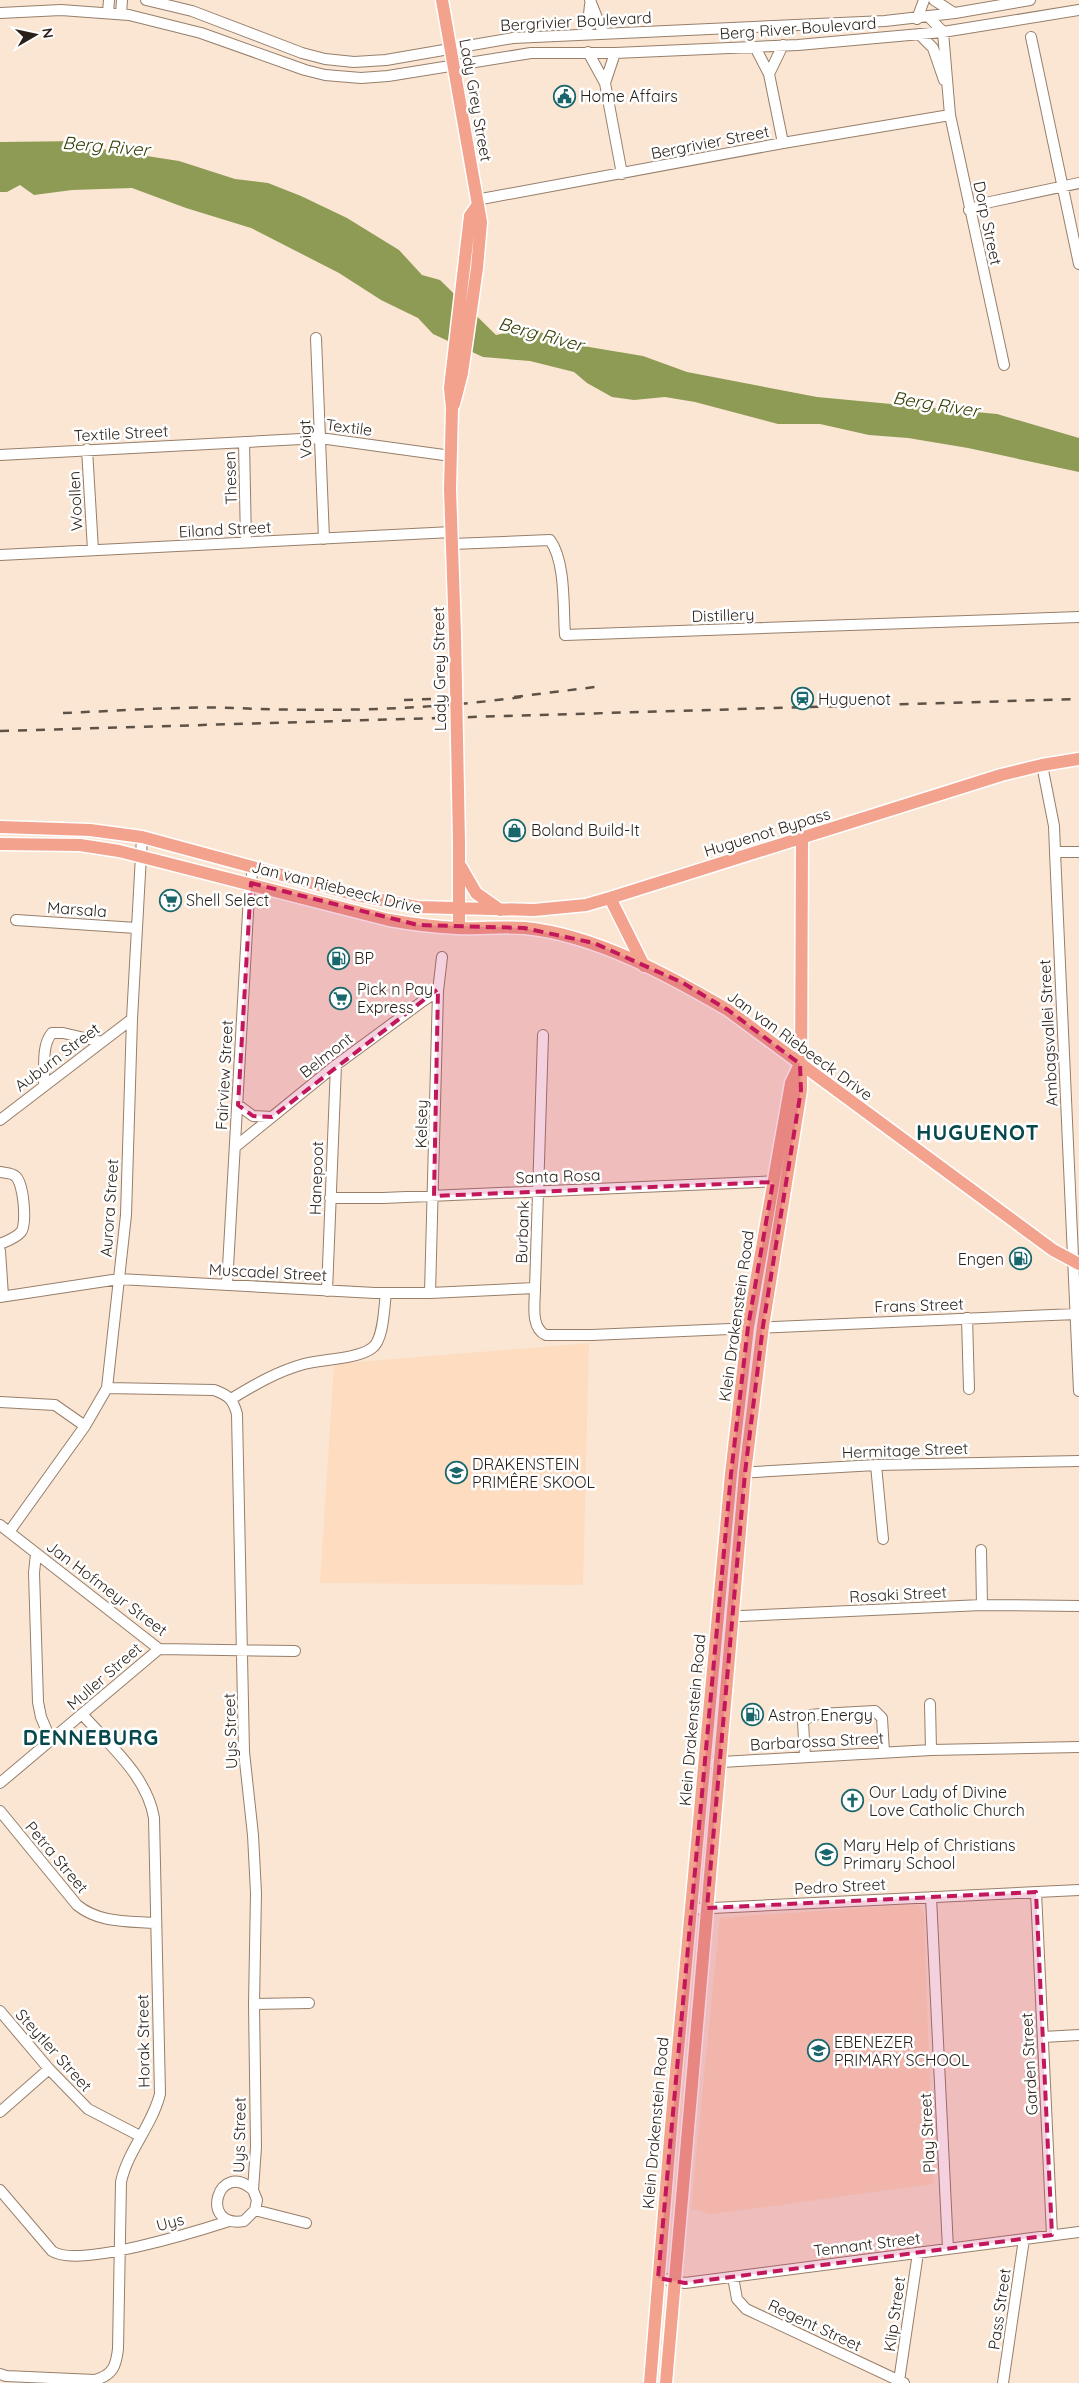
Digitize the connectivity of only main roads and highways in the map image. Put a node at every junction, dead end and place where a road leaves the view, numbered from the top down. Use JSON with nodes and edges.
{"nodes":[{"id":1,"x":442,"y":0,"type":"edge"},
{"id":2,"x":1079,"y":759,"type":"edge"},
{"id":3,"x":0,"y":827,"type":"edge"},
{"id":4,"x":802,"y":838,"type":"junction"},
{"id":5,"x":0,"y":844,"type":"edge"},
{"id":6,"x":460,"y":865,"type":"junction"},
{"id":7,"x":610,"y":898,"type":"junction"},
{"id":8,"x":460,"y":909,"type":"junction"},
{"id":9,"x":500,"y":910,"type":"junction"},
{"id":10,"x":459,"y":928,"type":"junction"},
{"id":11,"x":644,"y":966,"type":"junction"},
{"id":12,"x":800,"y":1064,"type":"junction"},
{"id":13,"x":1076,"y":1263,"type":"edge"},
{"id":14,"x":650,"y":2383,"type":"edge"},
{"id":15,"x":666,"y":2383,"type":"edge"}],
"edges":[{"from":1,"to":6,"type":"main road","name":"Lady Grey Street","bridge":true},
{"from":2,"to":4,"type":"main road","name":"Huguenot Bypass"},
{"from":3,"to":8,"type":"main road","name":"Jan van Riebeeck Drive"},
{"from":4,"to":7,"type":"main road","name":"Huguenot Bypass"},
{"from":4,"to":12,"type":"main road","name":"Klein Drakenstein Road"},
{"from":5,"to":10,"type":"main road","name":"Jan van Riebeeck Drive"},
{"from":6,"to":8,"type":"main road","name":"Lady Grey Street"},
{"from":6,"to":9,"type":"main road"},
{"from":7,"to":9,"type":"main road","name":"Huguenot Bypass"},
{"from":7,"to":11,"type":"main road"},
{"from":8,"to":9,"type":"main road","name":"Huguenot Bypass"},
{"from":8,"to":10,"type":"main road","name":"Lady Grey Street"},
{"from":10,"to":11,"type":"main road","name":"Jan van Riebeeck Drive"},
{"from":11,"to":12,"type":"main road","name":"Jan van Riebeeck Drive"},
{"from":12,"to":13,"type":"main road","name":"Jan van Riebeeck Drive"},
{"from":12,"to":14,"type":"main road","name":"Klein Drakenstein Road"},
{"from":12,"to":15,"type":"main road","name":"Klein Drakenstein Road"}]}
